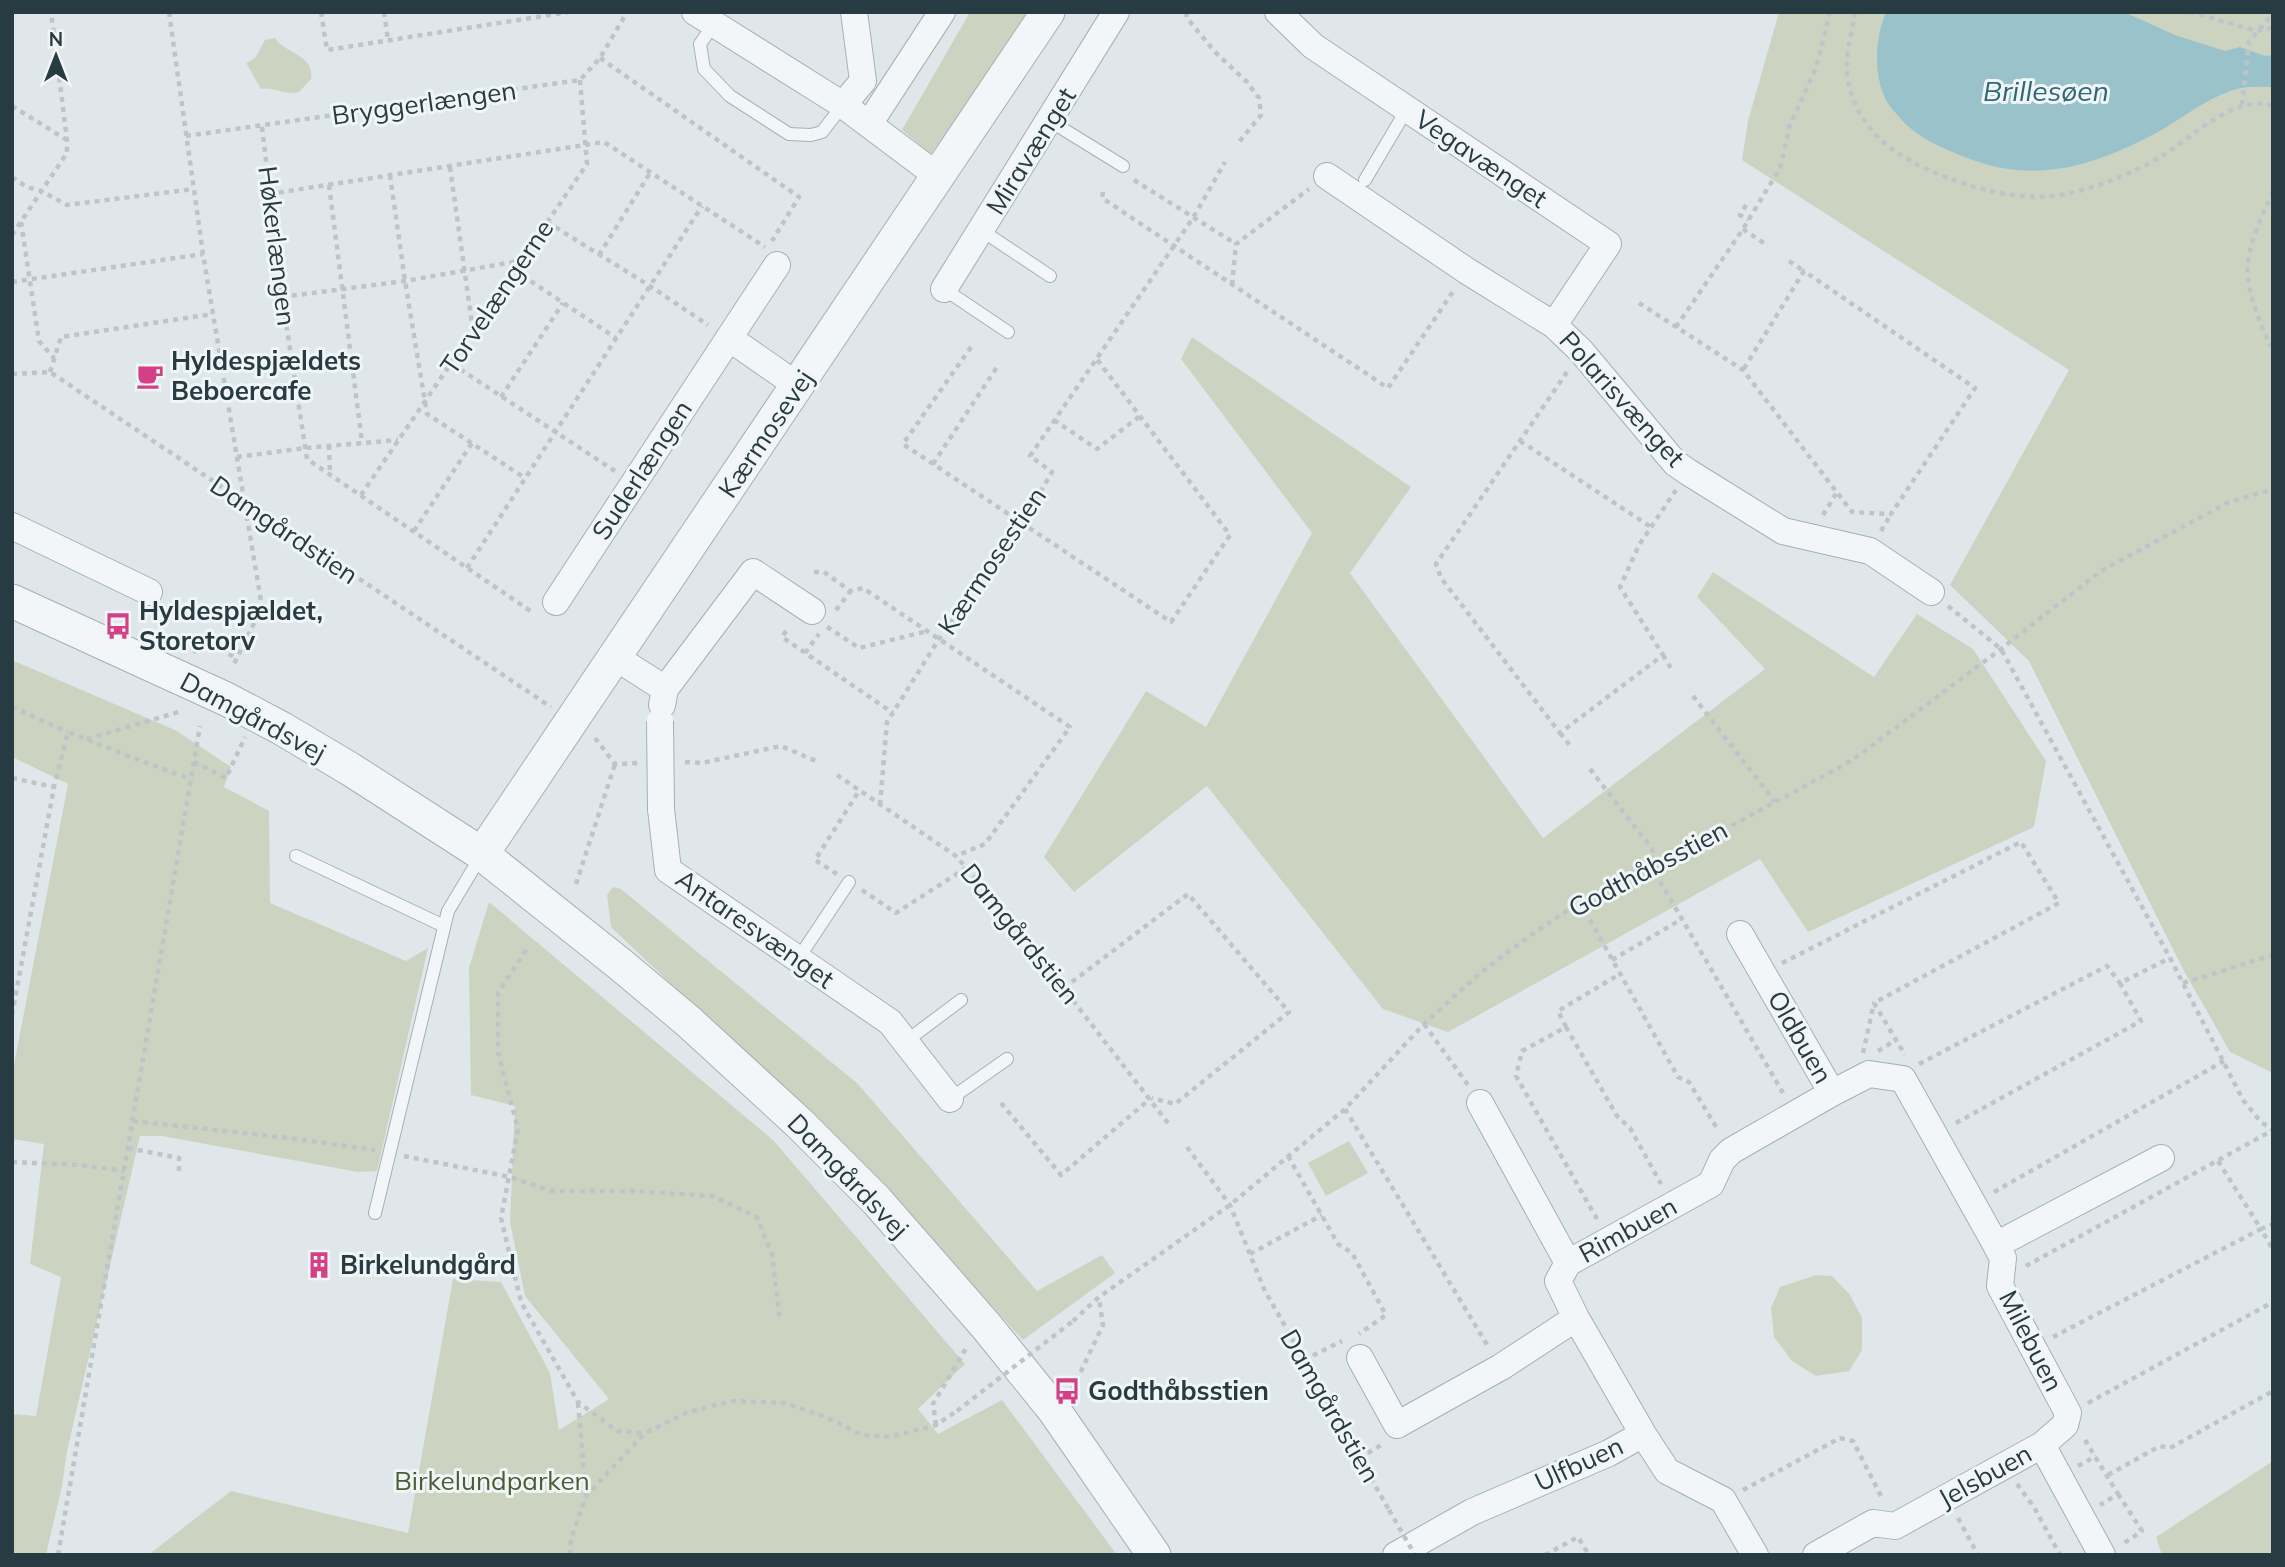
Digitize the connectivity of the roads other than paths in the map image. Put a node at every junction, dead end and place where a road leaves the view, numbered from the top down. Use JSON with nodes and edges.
{"nodes":[{"id":1,"x":854,"y":12,"type":"edge"},
{"id":2,"x":942,"y":12,"type":"edge"},
{"id":3,"x":1048,"y":12,"type":"edge"},
{"id":4,"x":1116,"y":12,"type":"edge"},
{"id":5,"x":1278,"y":12,"type":"edge"},
{"id":6,"x":704,"y":18,"type":"edge"},
{"id":7,"x":843,"y":105,"type":"junction"},
{"id":8,"x":1407,"y":109,"type":"junction"},
{"id":9,"x":1050,"y":121,"type":"junction"},
{"id":10,"x":869,"y":124,"type":"junction"},
{"id":11,"x":1123,"y":166,"type":"road end"},
{"id":12,"x":1327,"y":176,"type":"road end"},
{"id":13,"x":939,"y":177,"type":"junction"},
{"id":14,"x":1365,"y":180,"type":"dead end"},
{"id":15,"x":981,"y":230,"type":"junction"},
{"id":16,"x":777,"y":265,"type":"dead end"},
{"id":17,"x":1050,"y":276,"type":"dead end"},
{"id":18,"x":944,"y":289,"type":"joint"},
{"id":19,"x":1555,"y":325,"type":"junction"},
{"id":20,"x":1009,"y":332,"type":"dead end"},
{"id":21,"x":729,"y":338,"type":"junction"},
{"id":22,"x":798,"y":386,"type":"junction"},
{"id":23,"x":12,"y":526,"type":"edge"},
{"id":24,"x":149,"y":592,"type":"dead end"},
{"id":25,"x":1931,"y":592,"type":"road end"},
{"id":26,"x":12,"y":601,"type":"edge"},
{"id":27,"x":556,"y":602,"type":"road end"},
{"id":28,"x":812,"y":611,"type":"road end"},
{"id":29,"x":615,"y":657,"type":"junction"},
{"id":30,"x":665,"y":689,"type":"junction"},
{"id":31,"x":482,"y":854,"type":"junction"},
{"id":32,"x":296,"y":856,"type":"dead end"},
{"id":33,"x":849,"y":882,"type":"road end"},
{"id":34,"x":444,"y":926,"type":"junction"},
{"id":35,"x":1740,"y":934,"type":"dead end"},
{"id":36,"x":797,"y":959,"type":"junction"},
{"id":37,"x":961,"y":1000,"type":"dead end"},
{"id":38,"x":905,"y":1042,"type":"junction"},
{"id":39,"x":1007,"y":1059,"type":"dead end"},
{"id":40,"x":1832,"y":1093,"type":"junction"},
{"id":41,"x":950,"y":1099,"type":"joint"},
{"id":42,"x":1480,"y":1103,"type":"road end"},
{"id":43,"x":2161,"y":1158,"type":"dead end"},
{"id":44,"x":374,"y":1213,"type":"dead end"},
{"id":45,"x":1996,"y":1245,"type":"junction"},
{"id":46,"x":1568,"y":1263,"type":"junction"},
{"id":47,"x":1576,"y":1318,"type":"junction"},
{"id":48,"x":1360,"y":1358,"type":"dead end"},
{"id":49,"x":1643,"y":1434,"type":"junction"},
{"id":50,"x":2042,"y":1445,"type":"junction"},
{"id":51,"x":2108,"y":1552,"type":"edge"},
{"id":52,"x":1154,"y":1555,"type":"edge"},
{"id":53,"x":1396,"y":1555,"type":"edge"},
{"id":54,"x":1755,"y":1555,"type":"edge"},
{"id":55,"x":1816,"y":1555,"type":"edge"}],
"edges":[{"from":1,"to":7,"type":"street"},
{"from":2,"to":10,"type":"street"},
{"from":3,"to":13,"type":"street","name":"Kærmosevej"},
{"from":4,"to":9,"type":"street","name":"Miravænget"},
{"from":5,"to":8,"type":"street","name":"Vegavænget"},
{"from":6,"to":7,"type":"street"},
{"from":6,"to":7,"type":"lane"},
{"from":7,"to":10,"type":"street"},
{"from":8,"to":14,"type":"lane"},
{"from":8,"to":19,"type":"street","name":"Vegavænget"},
{"from":9,"to":11,"type":"lane"},
{"from":9,"to":15,"type":"street","name":"Miravænget"},
{"from":10,"to":13,"type":"street"},
{"from":12,"to":19,"type":"street","name":"Polarisvænget"},
{"from":13,"to":22,"type":"street","name":"Kærmosevej"},
{"from":15,"to":17,"type":"lane"},
{"from":15,"to":18,"type":"street","name":"Miravænget"},
{"from":16,"to":21,"type":"street","name":"Suderlængen"},
{"from":18,"to":20,"type":"lane"},
{"from":19,"to":25,"type":"street","name":"Polarisvænget"},
{"from":21,"to":22,"type":"street"},
{"from":21,"to":27,"type":"street","name":"Suderlængen"},
{"from":22,"to":29,"type":"street","name":"Kærmosevej"},
{"from":23,"to":24,"type":"street"},
{"from":26,"to":31,"type":"street","name":"Damgårdsvej"},
{"from":28,"to":30,"type":"street"},
{"from":29,"to":30,"type":"street"},
{"from":29,"to":31,"type":"street","name":"Kærmosevej"},
{"from":30,"to":36,"type":"street","name":"Antaresvænget","bridge":true},
{"from":31,"to":34,"type":"lane"},
{"from":31,"to":52,"type":"street","name":"Damgårdsvej"},
{"from":32,"to":34,"type":"lane"},
{"from":33,"to":36,"type":"lane"},
{"from":34,"to":44,"type":"lane"},
{"from":35,"to":40,"type":"street","name":"Oldbuen"},
{"from":36,"to":38,"type":"street","name":"Antaresvænget"},
{"from":37,"to":38,"type":"lane"},
{"from":38,"to":41,"type":"street","name":"Antaresvænget"},
{"from":39,"to":41,"type":"lane"},
{"from":40,"to":45,"type":"street","name":"Oldbuen"},
{"from":40,"to":46,"type":"street","name":"Rimbuen"},
{"from":42,"to":46,"type":"street","name":"Rimbuen"},
{"from":43,"to":45,"type":"street"},
{"from":45,"to":50,"type":"street","name":"Milebuen"},
{"from":46,"to":47,"type":"street","name":"Ulfbuen"},
{"from":47,"to":48,"type":"street"},
{"from":47,"to":49,"type":"street","name":"Ulfbuen"},
{"from":49,"to":53,"type":"street","name":"Ulfbuen"},
{"from":49,"to":54,"type":"street"},
{"from":50,"to":51,"type":"street","name":"Jelsbuen"},
{"from":50,"to":55,"type":"street","name":"Jelsbuen"}]}
